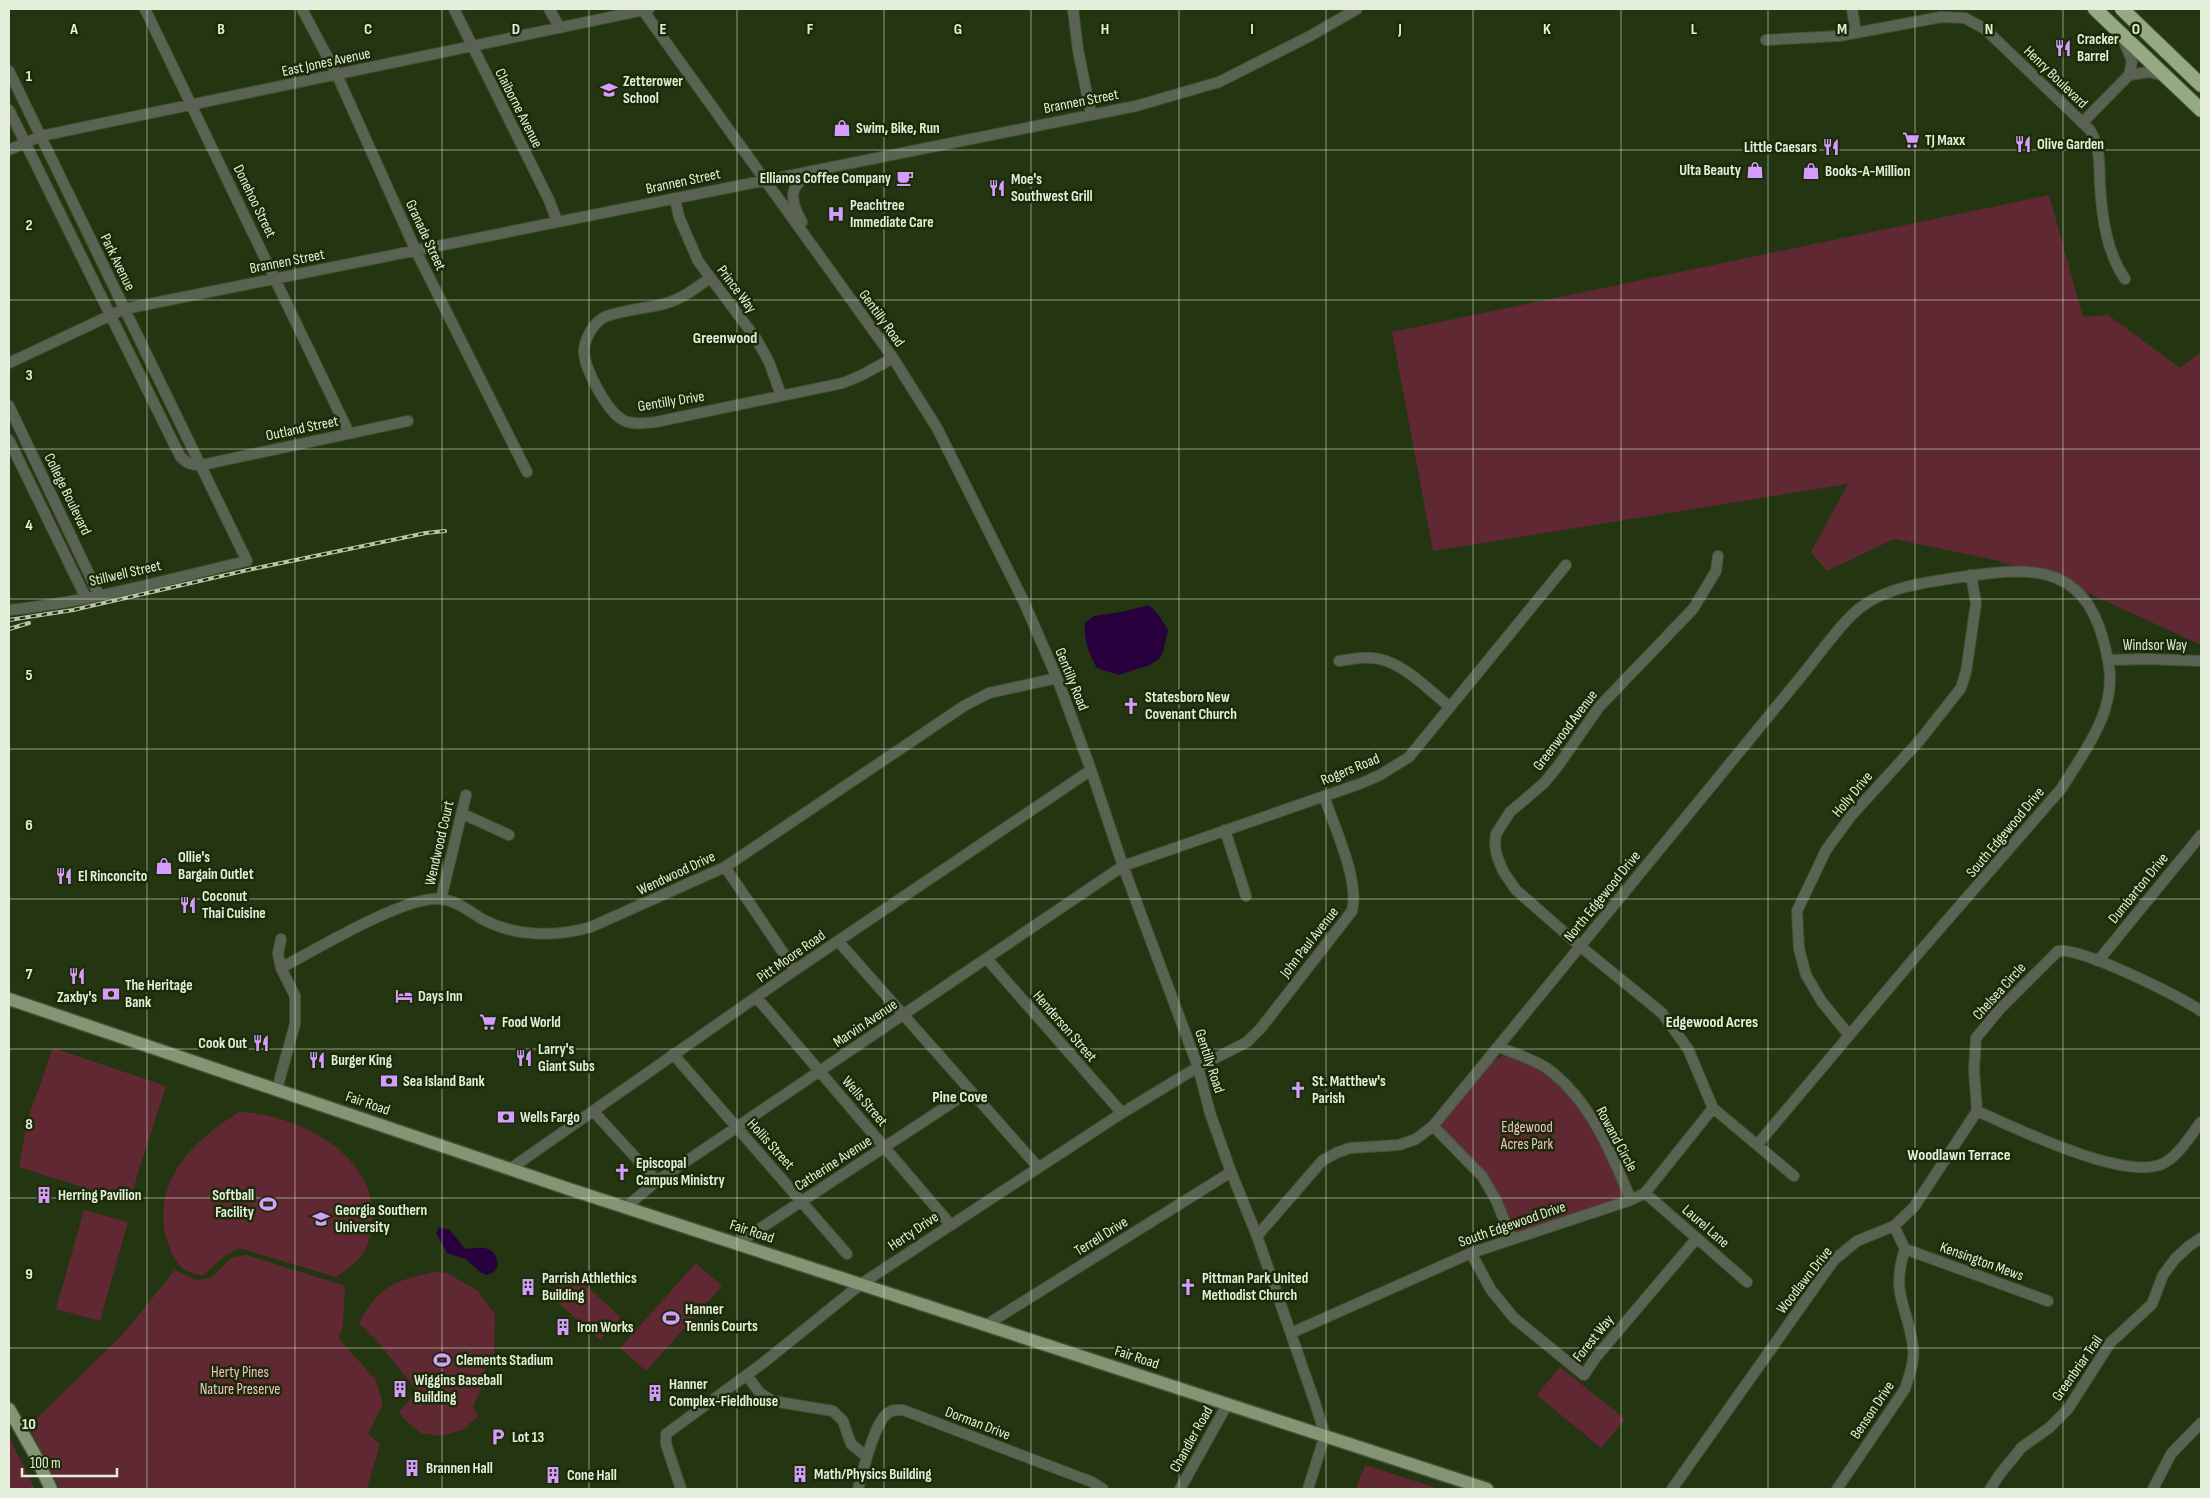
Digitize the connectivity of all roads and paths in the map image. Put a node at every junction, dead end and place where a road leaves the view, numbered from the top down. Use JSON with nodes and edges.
{"nodes":[{"id":1,"x":146,"y":9,"type":"edge"},
{"id":2,"x":302,"y":9,"type":"edge"},
{"id":3,"x":454,"y":9,"type":"edge"},
{"id":4,"x":549,"y":9,"type":"edge"},
{"id":5,"x":645,"y":9,"type":"edge"},
{"id":6,"x":1073,"y":9,"type":"edge"},
{"id":7,"x":1357,"y":9,"type":"edge"},
{"id":8,"x":1852,"y":9,"type":"edge"},
{"id":9,"x":2094,"y":9,"type":"edge"},
{"id":10,"x":2122,"y":9,"type":"edge"},
{"id":11,"x":560,"y":28,"type":"junction"},
{"id":12,"x":1856,"y":32,"type":"junction"},
{"id":13,"x":2121,"y":35,"type":"junction"},
{"id":14,"x":1766,"y":40,"type":"dead end"},
{"id":15,"x":472,"y":47,"type":"junction"},
{"id":16,"x":9,"y":71,"type":"edge"},
{"id":17,"x":337,"y":75,"type":"junction"},
{"id":18,"x":2130,"y":75,"type":"junction"},
{"id":19,"x":2164,"y":76,"type":"junction"},
{"id":20,"x":2201,"y":85,"type":"edge"},
{"id":21,"x":191,"y":106,"type":"junction"},
{"id":22,"x":9,"y":110,"type":"edge"},
{"id":23,"x":2201,"y":110,"type":"edge"},
{"id":24,"x":1091,"y":114,"type":"junction"},
{"id":25,"x":2082,"y":123,"type":"junction"},
{"id":26,"x":41,"y":136,"type":"junction"},
{"id":27,"x":24,"y":142,"type":"junction"},
{"id":28,"x":9,"y":150,"type":"edge"},
{"id":29,"x":831,"y":166,"type":"junction"},
{"id":30,"x":766,"y":179,"type":"junction"},
{"id":31,"x":675,"y":198,"type":"junction"},
{"id":32,"x":557,"y":221,"type":"junction"},
{"id":33,"x":416,"y":251,"type":"junction"},
{"id":34,"x":828,"y":269,"type":"junction"},
{"id":35,"x":277,"y":278,"type":"junction"},
{"id":36,"x":710,"y":278,"type":"junction"},
{"id":37,"x":2125,"y":279,"type":"dead end"},
{"id":38,"x":124,"y":309,"type":"junction"},
{"id":39,"x":111,"y":315,"type":"junction"},
{"id":40,"x":893,"y":358,"type":"junction"},
{"id":41,"x":9,"y":363,"type":"edge"},
{"id":42,"x":781,"y":395,"type":"junction"},
{"id":43,"x":9,"y":406,"type":"edge"},
{"id":44,"x":408,"y":421,"type":"dead end"},
{"id":45,"x":349,"y":433,"type":"junction"},
{"id":46,"x":9,"y":440,"type":"edge"},
{"id":47,"x":202,"y":465,"type":"junction"},
{"id":48,"x":527,"y":472,"type":"dead end"},
{"id":49,"x":1718,"y":556,"type":"dead end"},
{"id":50,"x":247,"y":561,"type":"joint"},
{"id":51,"x":1566,"y":565,"type":"dead end"},
{"id":52,"x":1971,"y":576,"type":"junction"},
{"id":53,"x":99,"y":594,"type":"junction"},
{"id":54,"x":86,"y":598,"type":"junction"},
{"id":55,"x":9,"y":610,"type":"edge"},
{"id":56,"x":2109,"y":660,"type":"junction"},
{"id":57,"x":1339,"y":661,"type":"dead end"},
{"id":58,"x":2201,"y":661,"type":"edge"},
{"id":59,"x":1057,"y":678,"type":"junction"},
{"id":60,"x":1450,"y":707,"type":"junction"},
{"id":61,"x":1091,"y":770,"type":"junction"},
{"id":62,"x":466,"y":794,"type":"dead end"},
{"id":63,"x":1324,"y":796,"type":"junction"},
{"id":64,"x":462,"y":814,"type":"junction"},
{"id":65,"x":1225,"y":830,"type":"junction"},
{"id":66,"x":508,"y":835,"type":"dead end"},
{"id":67,"x":2201,"y":835,"type":"edge"},
{"id":68,"x":1123,"y":866,"type":"junction"},
{"id":69,"x":725,"y":868,"type":"junction"},
{"id":70,"x":1246,"y":896,"type":"dead end"},
{"id":71,"x":441,"y":899,"type":"junction"},
{"id":72,"x":280,"y":939,"type":"dead end"},
{"id":73,"x":838,"y":941,"type":"junction"},
{"id":74,"x":1581,"y":946,"type":"junction"},
{"id":75,"x":987,"y":959,"type":"junction"},
{"id":76,"x":2098,"y":961,"type":"junction"},
{"id":77,"x":281,"y":968,"type":"junction"},
{"id":78,"x":795,"y":970,"type":"junction"},
{"id":79,"x":757,"y":998,"type":"junction"},
{"id":80,"x":9,"y":999,"type":"edge"},
{"id":81,"x":2201,"y":1011,"type":"edge"},
{"id":82,"x":904,"y":1014,"type":"junction"},
{"id":83,"x":1849,"y":1035,"type":"junction"},
{"id":84,"x":1499,"y":1047,"type":"junction"},
{"id":85,"x":673,"y":1054,"type":"junction"},
{"id":86,"x":1198,"y":1067,"type":"junction"},
{"id":87,"x":820,"y":1072,"type":"junction"},
{"id":88,"x":277,"y":1089,"type":"junction"},
{"id":89,"x":970,"y":1091,"type":"junction"},
{"id":90,"x":1713,"y":1108,"type":"junction"},
{"id":91,"x":593,"y":1111,"type":"junction"},
{"id":92,"x":1977,"y":1111,"type":"junction"},
{"id":93,"x":1122,"y":1113,"type":"junction"},
{"id":94,"x":2201,"y":1122,"type":"edge"},
{"id":95,"x":1433,"y":1126,"type":"junction"},
{"id":96,"x":737,"y":1128,"type":"junction"},
{"id":97,"x":1757,"y":1145,"type":"junction"},
{"id":98,"x":884,"y":1147,"type":"junction"},
{"id":99,"x":1038,"y":1167,"type":"junction"},
{"id":100,"x":510,"y":1169,"type":"junction"},
{"id":101,"x":1231,"y":1172,"type":"junction"},
{"id":102,"x":1794,"y":1176,"type":"dead end"},
{"id":103,"x":657,"y":1181,"type":"junction"},
{"id":104,"x":1645,"y":1193,"type":"junction"},
{"id":105,"x":1631,"y":1200,"type":"junction"},
{"id":106,"x":802,"y":1201,"type":"junction"},
{"id":107,"x":626,"y":1207,"type":"junction"},
{"id":108,"x":950,"y":1224,"type":"junction"},
{"id":109,"x":1894,"y":1226,"type":"junction"},
{"id":110,"x":1257,"y":1236,"type":"junction"},
{"id":111,"x":1697,"y":1238,"type":"junction"},
{"id":112,"x":2201,"y":1238,"type":"edge"},
{"id":113,"x":1512,"y":1239,"type":"junction"},
{"id":114,"x":738,"y":1243,"type":"junction"},
{"id":115,"x":1905,"y":1249,"type":"junction"},
{"id":116,"x":1471,"y":1253,"type":"junction"},
{"id":117,"x":847,"y":1254,"type":"dead end"},
{"id":118,"x":1747,"y":1282,"type":"dead end"},
{"id":119,"x":860,"y":1284,"type":"junction"},
{"id":120,"x":2048,"y":1301,"type":"dead end"},
{"id":121,"x":986,"y":1325,"type":"junction"},
{"id":122,"x":1291,"y":1333,"type":"junction"},
{"id":123,"x":747,"y":1376,"type":"junction"},
{"id":124,"x":1228,"y":1403,"type":"junction"},
{"id":125,"x":9,"y":1409,"type":"edge"},
{"id":126,"x":2201,"y":1422,"type":"edge"},
{"id":127,"x":1324,"y":1434,"type":"junction"},
{"id":128,"x":867,"y":1457,"type":"junction"},
{"id":129,"x":51,"y":1489,"type":"edge"},
{"id":130,"x":680,"y":1489,"type":"edge"},
{"id":131,"x":858,"y":1489,"type":"edge"},
{"id":132,"x":1103,"y":1489,"type":"edge"},
{"id":133,"x":1180,"y":1489,"type":"edge"},
{"id":134,"x":1308,"y":1489,"type":"edge"},
{"id":135,"x":1487,"y":1489,"type":"edge"},
{"id":136,"x":1672,"y":1489,"type":"edge"},
{"id":137,"x":1837,"y":1489,"type":"edge"},
{"id":138,"x":1990,"y":1489,"type":"edge"},
{"id":139,"x":2153,"y":1489,"type":"edge"}],
"edges":[{"from":1,"to":21,"type":"street","name":"Donehoo Street"},
{"from":2,"to":17,"type":"street","name":"Granade Street"},
{"from":3,"to":15,"type":"street","name":"Claiborne Avenue"},
{"from":4,"to":11,"type":"street"},
{"from":5,"to":11,"type":"street","name":"East Jones Avenue"},
{"from":5,"to":30,"type":"street","name":"Gentilly Road"},
{"from":6,"to":24,"type":"street"},
{"from":7,"to":24,"type":"street","name":"Brannen Street"},
{"from":8,"to":12,"type":"street"},
{"from":9,"to":13,"type":"highway"},
{"from":10,"to":20,"type":"highway"},
{"from":11,"to":15,"type":"street","name":"East Jones Avenue"},
{"from":12,"to":14,"type":"street","name":"Henry Boulevard"},
{"from":12,"to":25,"type":"street","name":"Henry Boulevard"},
{"from":13,"to":18,"type":"street"},
{"from":13,"to":19,"type":"highway"},
{"from":15,"to":17,"type":"street","name":"East Jones Avenue"},
{"from":15,"to":32,"type":"street","name":"Claiborne Avenue"},
{"from":16,"to":26,"type":"street","name":"Park Avenue"},
{"from":17,"to":21,"type":"street","name":"East Jones Avenue"},
{"from":17,"to":33,"type":"street","name":"Granade Street"},
{"from":18,"to":19,"type":"street"},
{"from":18,"to":25,"type":"street"},
{"from":19,"to":23,"type":"highway"},
{"from":21,"to":26,"type":"street","name":"East Jones Avenue"},
{"from":21,"to":35,"type":"street","name":"Donehoo Street"},
{"from":22,"to":27,"type":"street","name":"Park Avenue"},
{"from":24,"to":29,"type":"street","name":"Brannen Street"},
{"from":25,"to":37,"type":"street","name":"Henry Boulevard"},
{"from":26,"to":27,"type":"street","name":"East Jones Avenue"},
{"from":26,"to":38,"type":"street","name":"Park Avenue"},
{"from":27,"to":28,"type":"street","name":"East Jones Avenue"},
{"from":27,"to":39,"type":"street","name":"Park Avenue"},
{"from":29,"to":30,"type":"street","name":"Brannen Street"},
{"from":29,"to":34,"type":"street"},
{"from":30,"to":31,"type":"street","name":"Brannen Street"},
{"from":30,"to":34,"type":"street","name":"Gentilly Road"},
{"from":31,"to":32,"type":"street","name":"Brannen Street"},
{"from":31,"to":36,"type":"street","name":"Prince Way"},
{"from":32,"to":33,"type":"street","name":"Brannen Street"},
{"from":33,"to":35,"type":"street","name":"Brannen Street"},
{"from":33,"to":48,"type":"street","name":"Granade Street"},
{"from":34,"to":40,"type":"street","name":"Gentilly Road"},
{"from":35,"to":38,"type":"street","name":"Brannen Street"},
{"from":35,"to":45,"type":"street","name":"Donehoo Street"},
{"from":36,"to":42,"type":"street","name":"Prince Way"},
{"from":36,"to":42,"type":"street","name":"Gentilly Drive"},
{"from":38,"to":39,"type":"street","name":"Brannen Street"},
{"from":38,"to":47,"type":"street","name":"Park Avenue"},
{"from":39,"to":41,"type":"street","name":"Brannen Street"},
{"from":39,"to":47,"type":"street","name":"Park Avenue"},
{"from":40,"to":42,"type":"street","name":"Gentilly Drive"},
{"from":40,"to":59,"type":"street","name":"Gentilly Road"},
{"from":43,"to":53,"type":"street","name":"College Boulevard"},
{"from":44,"to":45,"type":"street","name":"Outland Street"},
{"from":45,"to":47,"type":"street","name":"Outland Street"},
{"from":46,"to":54,"type":"street","name":"College Boulevard"},
{"from":47,"to":50,"type":"street","name":"Park Avenue"},
{"from":49,"to":74,"type":"street","name":"Greenwood Avenue"},
{"from":50,"to":53,"type":"street","name":"Stillwell Street"},
{"from":51,"to":60,"type":"street","name":"Rogers Road"},
{"from":52,"to":56,"type":"street","name":"South Edgewood Drive"},
{"from":52,"to":74,"type":"street","name":"North Edgewood Drive"},
{"from":52,"to":83,"type":"street","name":"Holly Drive"},
{"from":53,"to":54,"type":"street","name":"Stillwell Street"},
{"from":54,"to":55,"type":"street","name":"Stillwell Street"},
{"from":56,"to":58,"type":"street","name":"Windsor Way"},
{"from":56,"to":83,"type":"street","name":"South Edgewood Drive"},
{"from":57,"to":60,"type":"street"},
{"from":59,"to":61,"type":"street","name":"Gentilly Road"},
{"from":59,"to":69,"type":"street","name":"Wendwood Drive"},
{"from":60,"to":63,"type":"street","name":"Rogers Road"},
{"from":61,"to":68,"type":"street","name":"Gentilly Road"},
{"from":61,"to":73,"type":"street","name":"Pitt Moore Road"},
{"from":62,"to":64,"type":"street","name":"Wendwood Court"},
{"from":63,"to":65,"type":"street","name":"Rogers Road"},
{"from":63,"to":86,"type":"street","name":"John Paul Avenue"},
{"from":64,"to":66,"type":"street"},
{"from":64,"to":71,"type":"street","name":"Wendwood Court"},
{"from":65,"to":68,"type":"street","name":"Rogers Road"},
{"from":65,"to":70,"type":"street"},
{"from":67,"to":76,"type":"street","name":"Dumbarton Drive"},
{"from":68,"to":75,"type":"street","name":"Marvin Avenue"},
{"from":68,"to":86,"type":"street","name":"Gentilly Road"},
{"from":69,"to":71,"type":"street","name":"Wendwood Drive"},
{"from":69,"to":78,"type":"street"},
{"from":71,"to":77,"type":"street","name":"Wendwood Drive"},
{"from":72,"to":77,"type":"street"},
{"from":73,"to":78,"type":"street","name":"Pitt Moore Road"},
{"from":73,"to":82,"type":"street"},
{"from":74,"to":84,"type":"street","name":"North Edgewood Drive"},
{"from":74,"to":90,"type":"street","name":"Greenwood Avenue"},
{"from":75,"to":82,"type":"street","name":"Marvin Avenue"},
{"from":75,"to":93,"type":"street","name":"Henderson Street"},
{"from":76,"to":81,"type":"street","name":"Chelsea Circle"},
{"from":76,"to":92,"type":"street","name":"Chelsea Circle"},
{"from":77,"to":88,"type":"street"},
{"from":78,"to":79,"type":"street","name":"Pitt Moore Road"},
{"from":79,"to":85,"type":"street","name":"Pitt Moore Road"},
{"from":79,"to":87,"type":"street","name":"Wells Street"},
{"from":80,"to":88,"type":"main road","name":"Fair Road"},
{"from":82,"to":87,"type":"street","name":"Marvin Avenue"},
{"from":82,"to":89,"type":"street"},
{"from":83,"to":97,"type":"street","name":"South Edgewood Drive"},
{"from":84,"to":95,"type":"street","name":"North Edgewood Drive"},
{"from":84,"to":105,"type":"street","name":"Rowand Circle"},
{"from":85,"to":91,"type":"street","name":"Pitt Moore Road"},
{"from":85,"to":96,"type":"street","name":"Hollis Street"},
{"from":86,"to":93,"type":"street","name":"Herty Drive"},
{"from":86,"to":101,"type":"street","name":"Gentilly Road"},
{"from":87,"to":96,"type":"street","name":"Marvin Avenue"},
{"from":87,"to":98,"type":"street","name":"Wells Street"},
{"from":88,"to":100,"type":"main road","name":"Fair Road"},
{"from":89,"to":98,"type":"street","name":"Catherine Avenue"},
{"from":89,"to":99,"type":"street"},
{"from":90,"to":97,"type":"street","name":"Greenwood Avenue"},
{"from":90,"to":104,"type":"street","name":"South Edgewood Drive"},
{"from":91,"to":100,"type":"street","name":"Pitt Moore Road"},
{"from":91,"to":103,"type":"street"},
{"from":92,"to":94,"type":"street"},
{"from":92,"to":109,"type":"street","name":"Woodlawn Drive"},
{"from":93,"to":99,"type":"street","name":"Herty Drive"},
{"from":95,"to":110,"type":"street","name":"North Edgewood Drive"},
{"from":95,"to":113,"type":"street"},
{"from":96,"to":103,"type":"street","name":"Marvin Avenue"},
{"from":96,"to":106,"type":"street","name":"Hollis Street"},
{"from":97,"to":102,"type":"street","name":"Greenwood Avenue"},
{"from":98,"to":106,"type":"street","name":"Catherine Avenue"},
{"from":98,"to":108,"type":"street","name":"Wells Street"},
{"from":99,"to":108,"type":"street","name":"Herty Drive"},
{"from":100,"to":107,"type":"main road","name":"Fair Road"},
{"from":101,"to":110,"type":"street","name":"Gentilly Road"},
{"from":101,"to":121,"type":"street","name":"Terrell Drive"},
{"from":103,"to":107,"type":"street","name":"Marvin Avenue"},
{"from":104,"to":105,"type":"street","name":"South Edgewood Drive"},
{"from":104,"to":111,"type":"street","name":"Laurel Lane"},
{"from":105,"to":113,"type":"street","name":"South Edgewood Drive"},
{"from":106,"to":114,"type":"street","name":"Catherine Avenue"},
{"from":106,"to":117,"type":"street","name":"Hollis Street"},
{"from":107,"to":114,"type":"main road","name":"Fair Road"},
{"from":108,"to":119,"type":"street","name":"Herty Drive"},
{"from":109,"to":115,"type":"street"},
{"from":109,"to":136,"type":"street","name":"Woodlawn Drive"},
{"from":110,"to":122,"type":"street","name":"Gentilly Road"},
{"from":111,"to":116,"type":"street","name":"Forest Way"},
{"from":111,"to":118,"type":"street","name":"Laurel Lane"},
{"from":112,"to":138,"type":"street","name":"Greenbriar Trail"},
{"from":113,"to":116,"type":"street","name":"South Edgewood Drive"},
{"from":114,"to":119,"type":"main road","name":"Fair Road"},
{"from":115,"to":120,"type":"street","name":"Kensington Mews"},
{"from":115,"to":137,"type":"street","name":"Benson Drive"},
{"from":116,"to":122,"type":"street","name":"South Edgewood Drive"},
{"from":119,"to":121,"type":"main road","name":"Fair Road"},
{"from":119,"to":123,"type":"street","name":"Herty Drive"},
{"from":121,"to":124,"type":"main road","name":"Fair Road"},
{"from":122,"to":127,"type":"street","name":"Gentilly Road"},
{"from":123,"to":128,"type":"street"},
{"from":123,"to":130,"type":"street","name":"Herty Drive"},
{"from":124,"to":127,"type":"main road","name":"Fair Road"},
{"from":124,"to":133,"type":"street","name":"Chandler Road"},
{"from":125,"to":129,"type":"main road"},
{"from":126,"to":139,"type":"street"},
{"from":127,"to":134,"type":"street"},
{"from":127,"to":135,"type":"main road","name":"Fair Road"},
{"from":128,"to":131,"type":"street","name":"Dorman Drive"},
{"from":128,"to":132,"type":"street","name":"Dorman Drive"}]}
